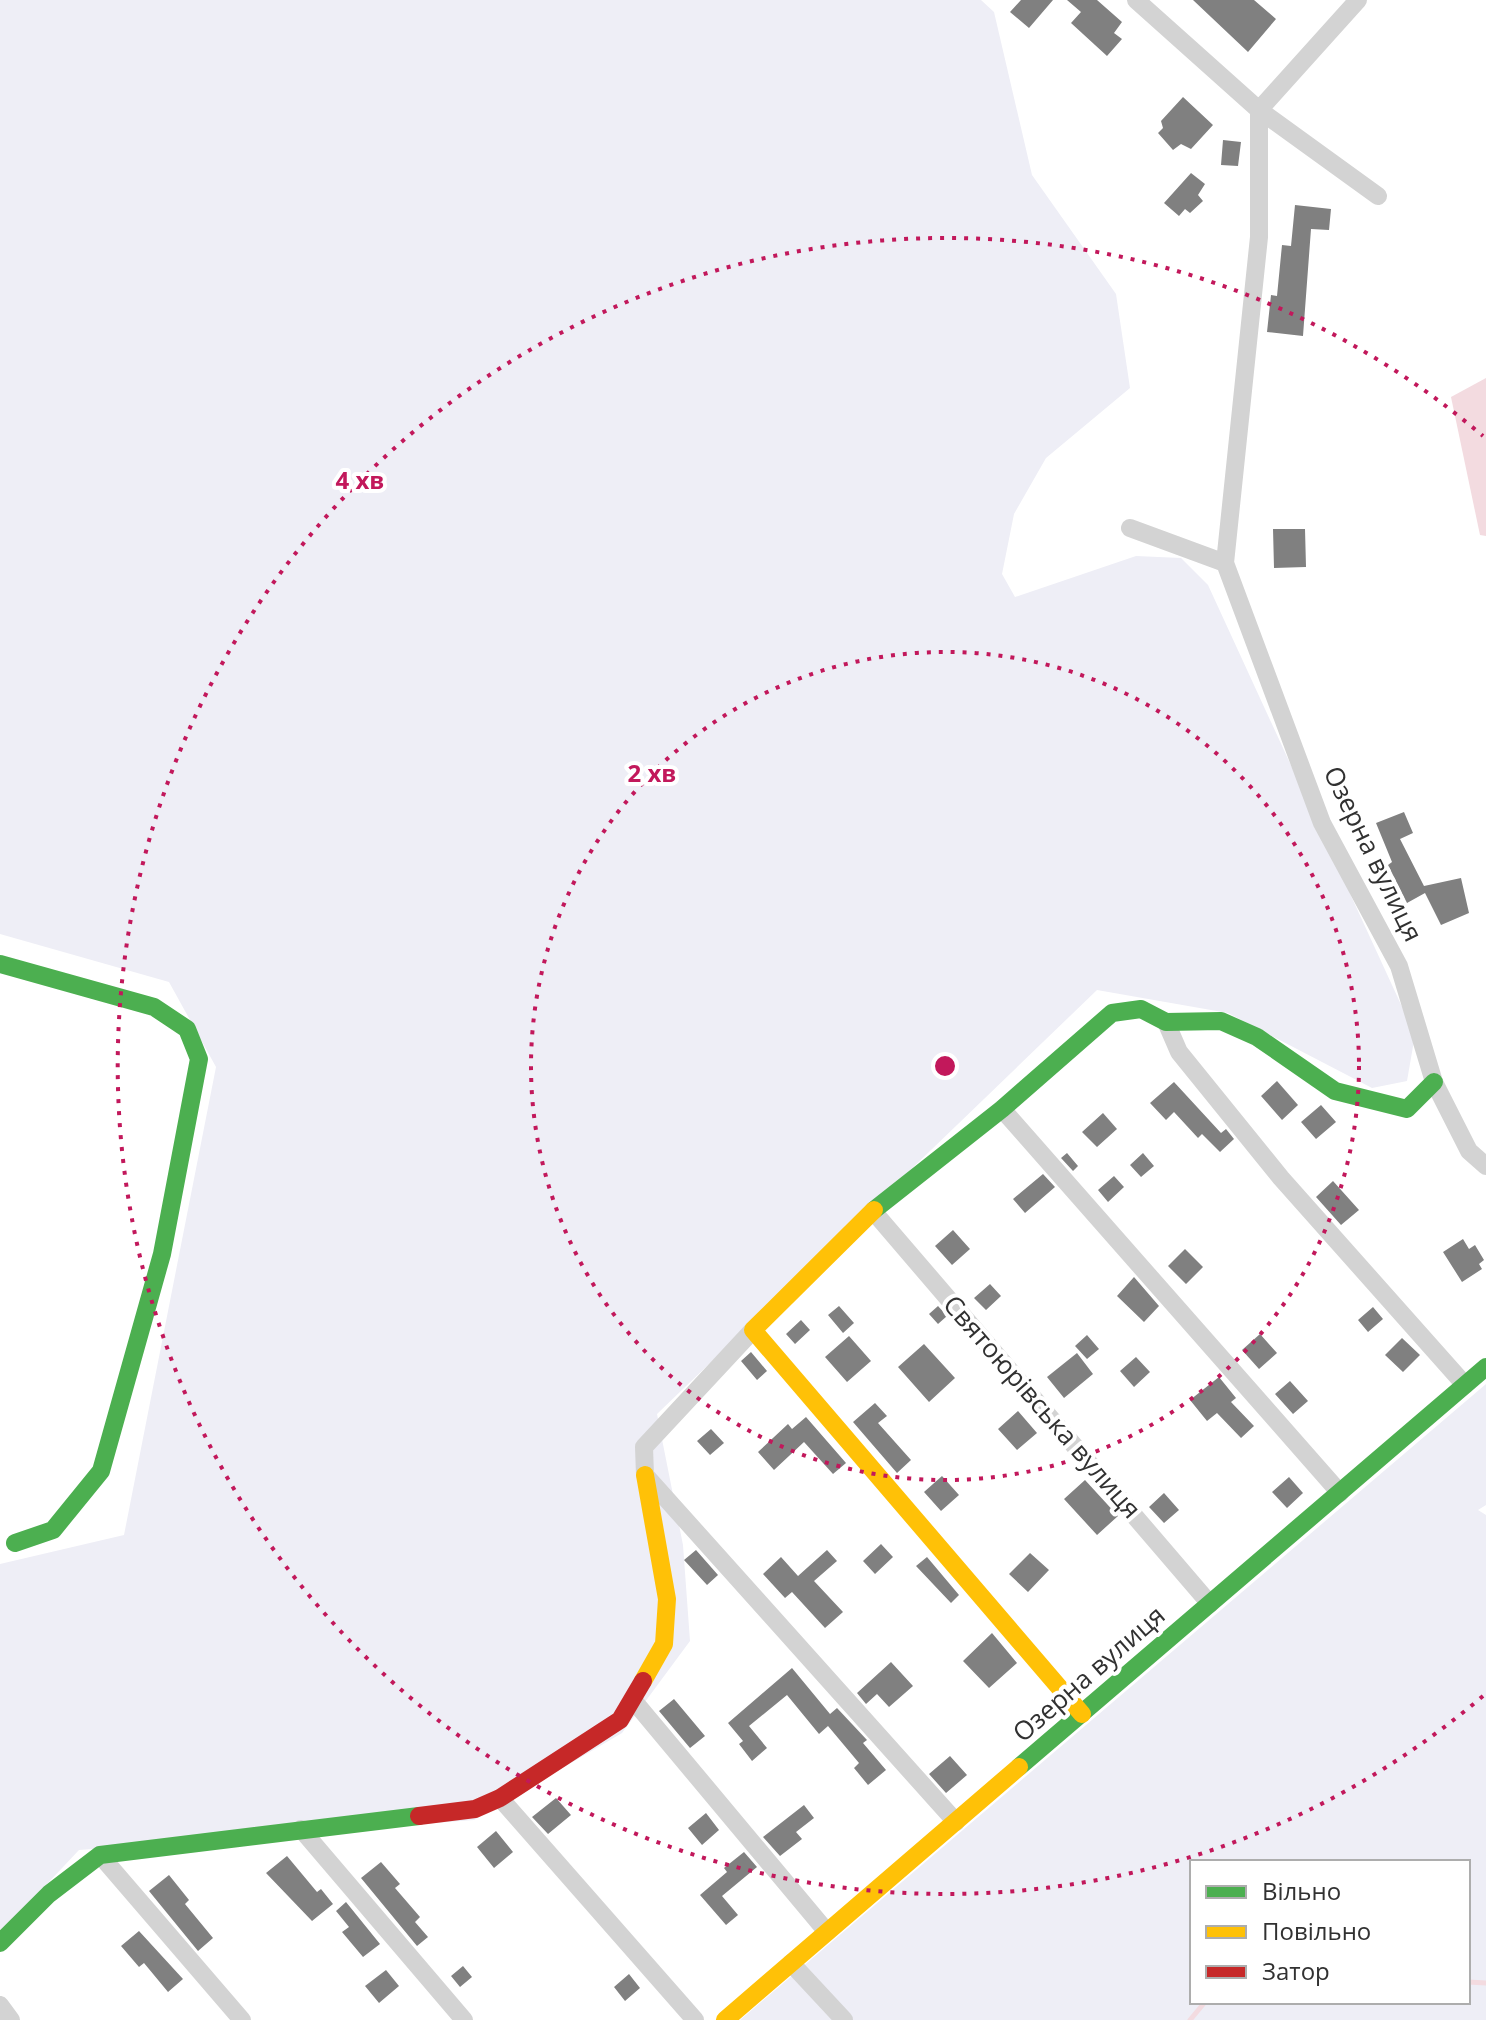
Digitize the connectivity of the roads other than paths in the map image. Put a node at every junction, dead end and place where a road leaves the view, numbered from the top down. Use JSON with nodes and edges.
{"nodes":[{"id":1,"x":1136,"y":0,"type":"edge"},
{"id":2,"x":1358,"y":0,"type":"edge"},
{"id":3,"x":1259,"y":110,"type":"junction"},
{"id":4,"x":1378,"y":196,"type":"dead end"},
{"id":5,"x":1130,"y":528,"type":"dead end"},
{"id":6,"x":1225,"y":563,"type":"junction"},
{"id":7,"x":0,"y":964,"type":"edge"},
{"id":8,"x":1166,"y":1022,"type":"junction"},
{"id":9,"x":1434,"y":1082,"type":"junction"},
{"id":10,"x":1002,"y":1109,"type":"junction"},
{"id":11,"x":1486,"y":1166,"type":"edge"},
{"id":12,"x":873,"y":1211,"type":"junction"},
{"id":13,"x":753,"y":1330,"type":"junction"},
{"id":14,"x":1486,"y":1367,"type":"edge"},
{"id":15,"x":1465,"y":1385,"type":"junction"},
{"id":16,"x":645,"y":1475,"type":"junction"},
{"id":17,"x":1340,"y":1493,"type":"junction"},
{"id":18,"x":15,"y":1543,"type":"dead end"},
{"id":19,"x":1210,"y":1604,"type":"junction"},
{"id":20,"x":633,"y":1700,"type":"junction"},
{"id":21,"x":1082,"y":1714,"type":"junction"},
{"id":22,"x":500,"y":1798,"type":"junction"},
{"id":23,"x":956,"y":1822,"type":"junction"},
{"id":24,"x":301,"y":1829,"type":"junction"},
{"id":25,"x":100,"y":1855,"type":"junction"},
{"id":26,"x":827,"y":1932,"type":"junction"},
{"id":27,"x":0,"y":1943,"type":"edge"},
{"id":28,"x":791,"y":1963,"type":"junction"},
{"id":29,"x":0,"y":2005,"type":"edge"},
{"id":30,"x":11,"y":2020,"type":"edge"},
{"id":31,"x":242,"y":2020,"type":"edge"},
{"id":32,"x":464,"y":2020,"type":"edge"},
{"id":33,"x":695,"y":2020,"type":"edge"},
{"id":34,"x":725,"y":2020,"type":"edge"},
{"id":35,"x":844,"y":2020,"type":"edge"}],
"edges":[{"from":1,"to":3,"type":"street"},
{"from":2,"to":3,"type":"street"},
{"from":3,"to":4,"type":"street"},
{"from":3,"to":6,"type":"street"},
{"from":5,"to":6,"type":"street"},
{"from":6,"to":9,"type":"street","name":"Озерна вулиця"},
{"from":7,"to":18,"type":"street"},
{"from":8,"to":9,"type":"street"},
{"from":8,"to":10,"type":"street"},
{"from":8,"to":15,"type":"street"},
{"from":9,"to":11,"type":"street","name":"Озерна вулиця"},
{"from":10,"to":12,"type":"street"},
{"from":10,"to":17,"type":"street"},
{"from":12,"to":13,"type":"street"},
{"from":12,"to":19,"type":"street","name":"Святоюрівська вулиця"},
{"from":13,"to":16,"type":"street"},
{"from":13,"to":21,"type":"street"},
{"from":14,"to":15,"type":"street","name":"Озерна вулиця"},
{"from":15,"to":17,"type":"street","name":"Озерна вулиця"},
{"from":16,"to":20,"type":"street"},
{"from":16,"to":23,"type":"street"},
{"from":17,"to":19,"type":"street","name":"Озерна вулиця"},
{"from":19,"to":21,"type":"street","name":"Озерна вулиця"},
{"from":20,"to":22,"type":"street"},
{"from":20,"to":26,"type":"street"},
{"from":21,"to":23,"type":"street","name":"Озерна вулиця"},
{"from":22,"to":24,"type":"street"},
{"from":22,"to":33,"type":"street"},
{"from":23,"to":26,"type":"street","name":"Озерна вулиця"},
{"from":24,"to":25,"type":"street"},
{"from":24,"to":32,"type":"street"},
{"from":25,"to":27,"type":"street"},
{"from":25,"to":31,"type":"street"},
{"from":26,"to":28,"type":"street","name":"Озерна вулиця"},
{"from":28,"to":34,"type":"street","name":"Озерна вулиця"},
{"from":28,"to":35,"type":"street"},
{"from":29,"to":30,"type":"street"}]}
